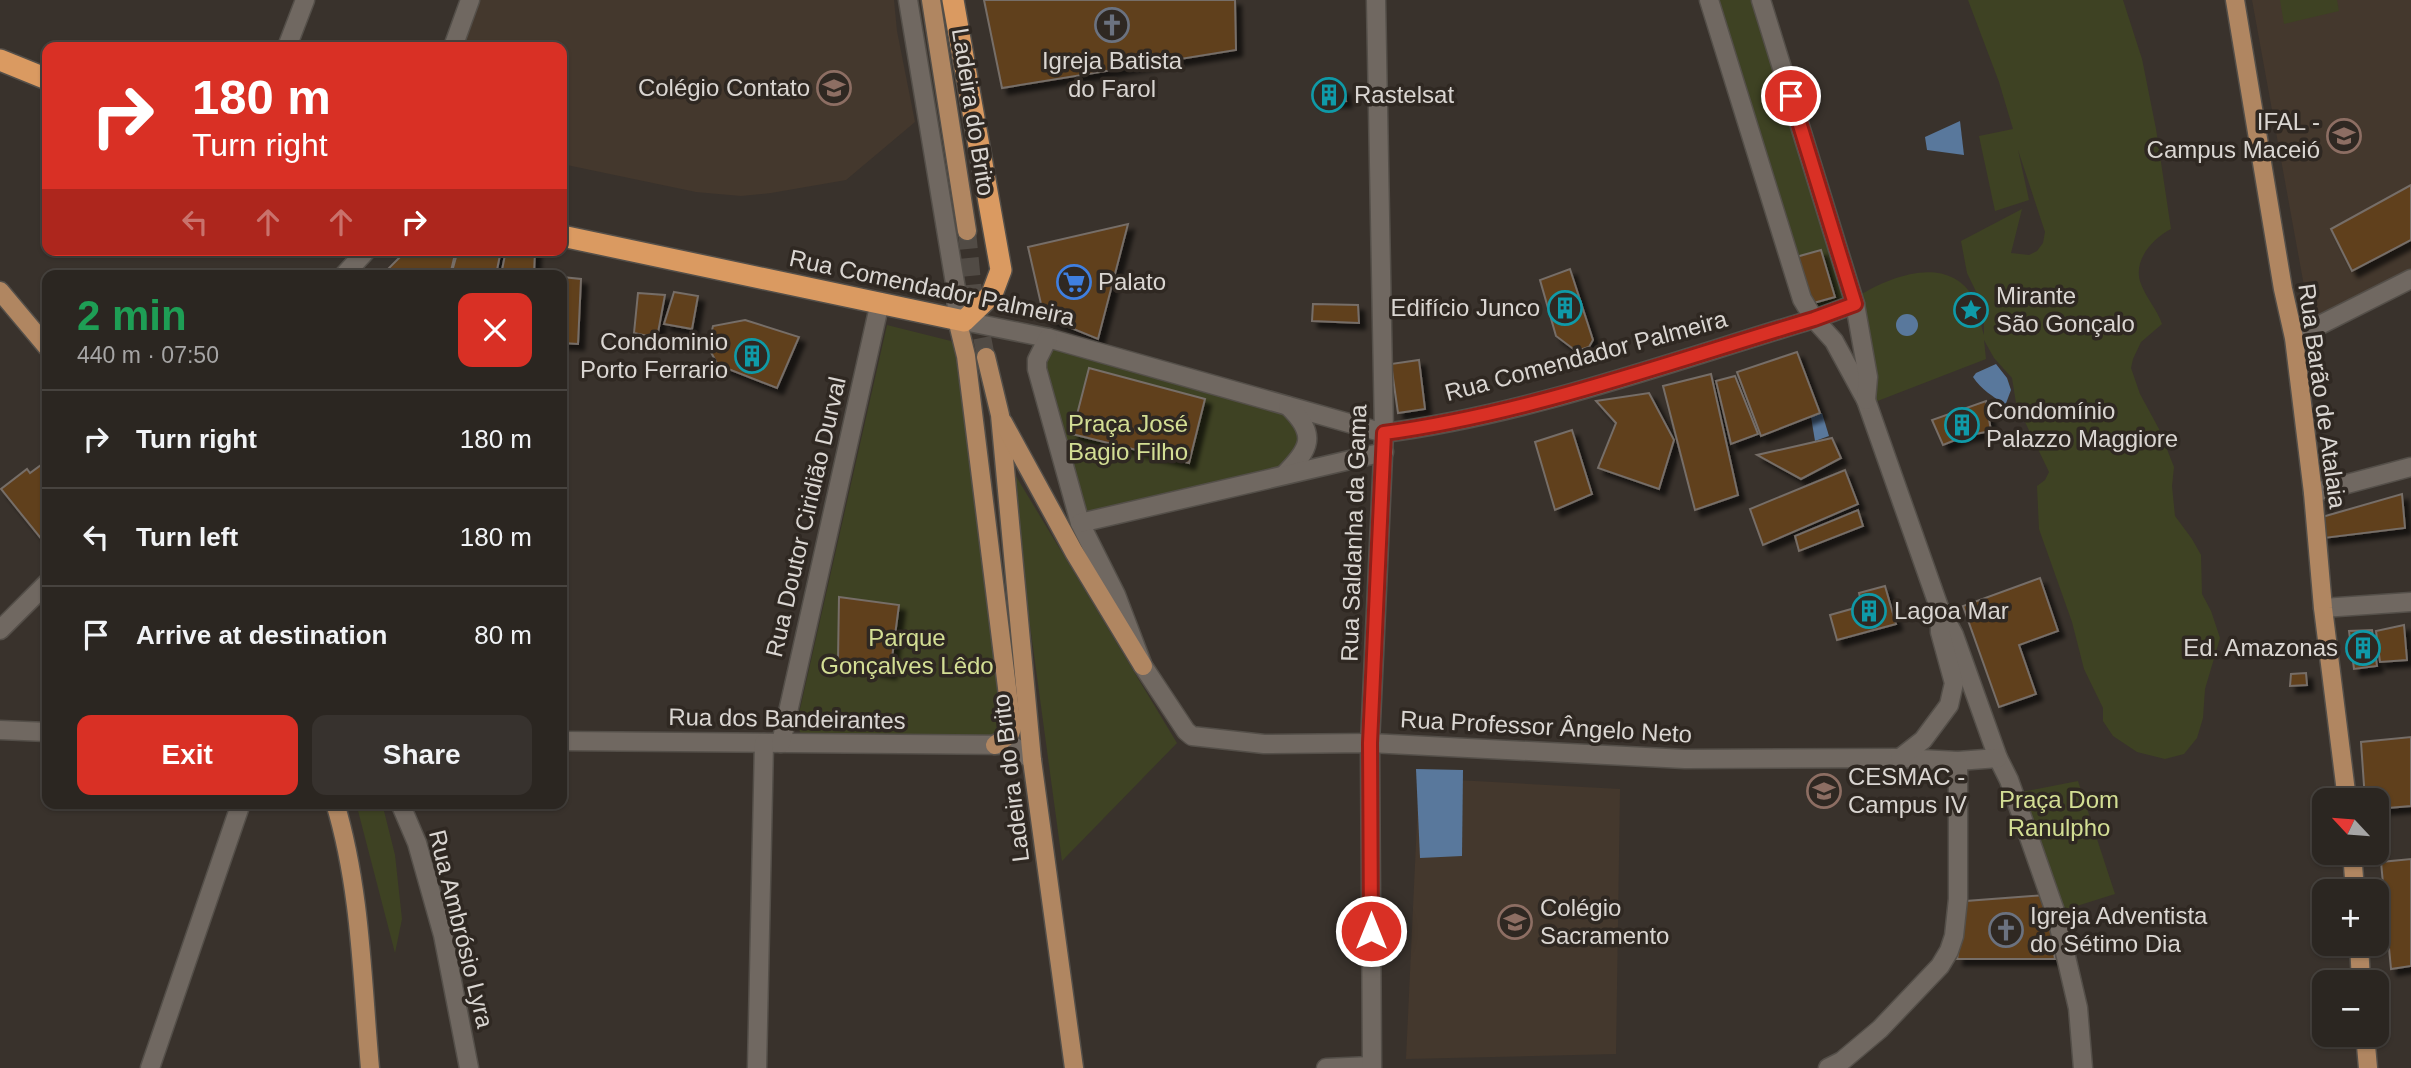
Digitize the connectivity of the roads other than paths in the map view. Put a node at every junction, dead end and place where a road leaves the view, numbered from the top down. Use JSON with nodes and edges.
{"nodes":[{"id":1,"x":305,"y":0,"type":"edge"},
{"id":2,"x":470,"y":0,"type":"edge"},
{"id":3,"x":908,"y":0,"type":"edge"},
{"id":4,"x":930,"y":0,"type":"edge"},
{"id":5,"x":953,"y":0,"type":"edge"},
{"id":6,"x":1376,"y":0,"type":"edge"},
{"id":7,"x":1709,"y":0,"type":"edge"},
{"id":8,"x":1761,"y":0,"type":"edge"},
{"id":9,"x":2235,"y":0,"type":"edge"},
{"id":10,"x":289,"y":42,"type":"edge"},
{"id":11,"x":455,"y":42,"type":"edge"},
{"id":12,"x":0,"y":60,"type":"edge"},
{"id":13,"x":42,"y":77,"type":"edge"},
{"id":14,"x":967,"y":231,"type":"tunnel mouth"},
{"id":15,"x":567,"y":237,"type":"edge"},
{"id":16,"x":361,"y":256,"type":"edge"},
{"id":17,"x":349,"y":270,"type":"edge"},
{"id":18,"x":2411,"y":279,"type":"edge"},
{"id":19,"x":0,"y":291,"type":"edge"},
{"id":20,"x":880,"y":302,"type":"junction"},
{"id":21,"x":1855,"y":304,"type":"junction"},
{"id":22,"x":1814,"y":319,"type":"junction"},
{"id":23,"x":961,"y":320,"type":"junction"},
{"id":24,"x":1048,"y":338,"type":"junction"},
{"id":25,"x":2294,"y":338,"type":"junction"},
{"id":26,"x":42,"y":341,"type":"edge"},
{"id":27,"x":986,"y":357,"type":"tunnel mouth"},
{"id":28,"x":1866,"y":400,"type":"junction"},
{"id":29,"x":1288,"y":406,"type":"junction"},
{"id":30,"x":1000,"y":415,"type":"junction"},
{"id":31,"x":1384,"y":433,"type":"junction"},
{"id":32,"x":1384,"y":452,"type":"junction"},
{"id":33,"x":2411,"y":467,"type":"edge"},
{"id":34,"x":1284,"y":475,"type":"junction"},
{"id":35,"x":2313,"y":493,"type":"junction"},
{"id":36,"x":1080,"y":523,"type":"junction"},
{"id":37,"x":42,"y":588,"type":"edge"},
{"id":38,"x":2411,"y":602,"type":"edge"},
{"id":39,"x":1939,"y":607,"type":"junction"},
{"id":40,"x":2323,"y":608,"type":"junction"},
{"id":41,"x":0,"y":630,"type":"edge"},
{"id":42,"x":1143,"y":666,"type":"junction"},
{"id":43,"x":1978,"y":702,"type":"junction"},
{"id":44,"x":1949,"y":705,"type":"junction"},
{"id":45,"x":1029,"y":729,"type":"junction"},
{"id":46,"x":0,"y":730,"type":"edge"},
{"id":47,"x":42,"y":732,"type":"edge"},
{"id":48,"x":567,"y":741,"type":"edge"},
{"id":49,"x":773,"y":743,"type":"junction"},
{"id":50,"x":1370,"y":743,"type":"junction"},
{"id":51,"x":1004,"y":745,"type":"junction"},
{"id":52,"x":1900,"y":758,"type":"junction"},
{"id":53,"x":1998,"y":758,"type":"junction"},
{"id":54,"x":1032,"y":760,"type":"junction"},
{"id":55,"x":1958,"y":761,"type":"junction"},
{"id":56,"x":2346,"y":788,"type":"edge"},
{"id":57,"x":239,"y":809,"type":"edge"},
{"id":58,"x":337,"y":809,"type":"edge"},
{"id":59,"x":349,"y":809,"type":"edge"},
{"id":60,"x":402,"y":809,"type":"edge"},
{"id":61,"x":346,"y":840,"type":"junction"},
{"id":62,"x":2366,"y":1047,"type":"edge"},
{"id":63,"x":369,"y":1049,"type":"junction"},
{"id":64,"x":1371,"y":1067,"type":"edge"},
{"id":65,"x":150,"y":1068,"type":"edge"},
{"id":66,"x":363,"y":1068,"type":"edge"},
{"id":67,"x":370,"y":1068,"type":"edge"},
{"id":68,"x":469,"y":1068,"type":"edge"},
{"id":69,"x":757,"y":1068,"type":"edge"},
{"id":70,"x":1074,"y":1068,"type":"edge"},
{"id":71,"x":1326,"y":1068,"type":"edge"},
{"id":72,"x":1828,"y":1068,"type":"edge"},
{"id":73,"x":2083,"y":1068,"type":"edge"},
{"id":74,"x":2368,"y":1068,"type":"edge"}],
"edges":[{"from":1,"to":10,"type":"street"},
{"from":2,"to":11,"type":"street"},
{"from":3,"to":23,"type":"street"},
{"from":4,"to":14,"type":"main road","name":"Ladeira do Brito"},
{"from":5,"to":23,"type":"highway"},
{"from":6,"to":31,"type":"street","name":"Rua Saldanha da Gama"},
{"from":7,"to":22,"type":"street"},
{"from":8,"to":21,"type":"street"},
{"from":9,"to":25,"type":"main road","name":"Rua Barão de Atalaia"},
{"from":12,"to":13,"type":"highway"},
{"from":15,"to":20,"type":"highway","name":"Rua Comendador Palmeira"},
{"from":16,"to":17,"type":"street"},
{"from":18,"to":25,"type":"street"},
{"from":19,"to":26,"type":"main road"},
{"from":20,"to":23,"type":"highway","name":"Rua Comendador Palmeira"},
{"from":20,"to":49,"type":"street","name":"Rua Doutor Ciridião Durval"},
{"from":21,"to":22,"type":"street","name":"Rua Comendador Palmeira"},
{"from":21,"to":28,"type":"street"},
{"from":22,"to":28,"type":"street"},
{"from":22,"to":31,"type":"street","name":"Rua Comendador Palmeira"},
{"from":23,"to":24,"type":"street","name":"Rua Comendador Palmeira"},
{"from":23,"to":51,"type":"main road","name":"Ladeira do Brito"},
{"from":24,"to":29,"type":"street","name":"Rua Comendador Palmeira"},
{"from":24,"to":36,"type":"street","name":"Rua Professor Ângelo Neto"},
{"from":25,"to":35,"type":"main road","name":"Rua Barão de Atalaia"},
{"from":27,"to":30,"type":"main road","name":"Ladeira do Brito"},
{"from":28,"to":39,"type":"street"},
{"from":29,"to":31,"type":"street","name":"Rua Comendador Palmeira"},
{"from":29,"to":34,"type":"street"},
{"from":30,"to":42,"type":"main road"},
{"from":30,"to":45,"type":"main road","name":"Ladeira do Brito"},
{"from":31,"to":32,"type":"street","name":"Rua Saldanha da Gama"},
{"from":32,"to":34,"type":"street"},
{"from":32,"to":50,"type":"street","name":"Rua Saldanha da Gama"},
{"from":33,"to":35,"type":"street"},
{"from":34,"to":36,"type":"street"},
{"from":35,"to":40,"type":"main road","name":"Rua Barão de Atalaia"},
{"from":36,"to":42,"type":"street","name":"Rua Professor Ângelo Neto"},
{"from":37,"to":41,"type":"street"},
{"from":38,"to":40,"type":"street"},
{"from":39,"to":43,"type":"street"},
{"from":39,"to":44,"type":"street"},
{"from":40,"to":56,"type":"main road","name":"Rua Barão de Atalaia"},
{"from":42,"to":50,"type":"street","name":"Rua Professor Ângelo Neto"},
{"from":43,"to":44,"type":"street"},
{"from":43,"to":53,"type":"street"},
{"from":44,"to":52,"type":"street"},
{"from":45,"to":51,"type":"street"},
{"from":45,"to":54,"type":"main road","name":"Ladeira do Brito"},
{"from":46,"to":47,"type":"street"},
{"from":48,"to":49,"type":"street","name":"Rua dos Bandeirantes"},
{"from":49,"to":51,"type":"street","name":"Rua dos Bandeirantes"},
{"from":49,"to":69,"type":"street","name":"Rua Doutor Ciridião Durval"},
{"from":50,"to":52,"type":"street","name":"Rua Professor Ângelo Neto"},
{"from":50,"to":64,"type":"street","name":"Rua Saldanha da Gama"},
{"from":51,"to":54,"type":"street"},
{"from":52,"to":55,"type":"street","name":"Rua Professor Ângelo Neto"},
{"from":53,"to":55,"type":"street","name":"Rua Professor Ângelo Neto"},
{"from":53,"to":73,"type":"street"},
{"from":54,"to":70,"type":"main road","name":"Ladeira do Brito"},
{"from":55,"to":72,"type":"street"},
{"from":57,"to":65,"type":"street"},
{"from":58,"to":61,"type":"main road"},
{"from":59,"to":61,"type":"main road"},
{"from":60,"to":68,"type":"street","name":"Rua Ambrósio Lyra"},
{"from":61,"to":63,"type":"main road"},
{"from":62,"to":74,"type":"main road"},
{"from":63,"to":66,"type":"street"},
{"from":63,"to":67,"type":"main road"},
{"from":64,"to":71,"type":"street"}]}
